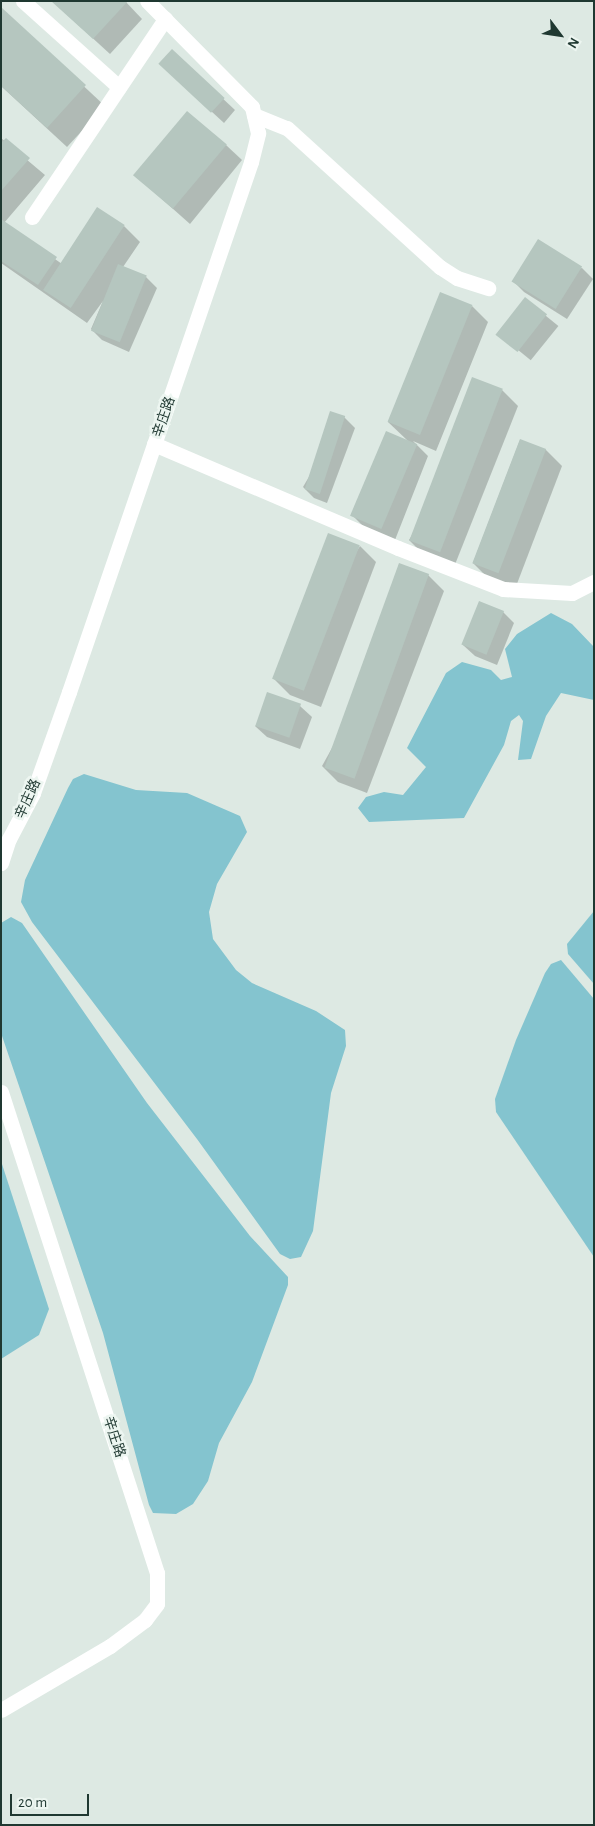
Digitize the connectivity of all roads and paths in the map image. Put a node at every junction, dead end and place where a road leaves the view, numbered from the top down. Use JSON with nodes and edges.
{"nodes":[{"id":1,"x":24,"y":1,"type":"edge"},
{"id":2,"x":147,"y":1,"type":"edge"},
{"id":3,"x":164,"y":19,"type":"junction"},
{"id":4,"x":119,"y":87,"type":"junction"},
{"id":5,"x":254,"y":115,"type":"junction"},
{"id":6,"x":32,"y":217,"type":"dead end"},
{"id":7,"x":488,"y":288,"type":"dead end"},
{"id":8,"x":154,"y":444,"type":"junction"},
{"id":9,"x":594,"y":582,"type":"edge"},
{"id":10,"x":5,"y":838,"type":"edge"},
{"id":11,"x":1,"y":863,"type":"edge"},
{"id":12,"x":1,"y":1092,"type":"edge"},
{"id":13,"x":1,"y":1710,"type":"edge"}],
"edges":[{"from":1,"to":4,"type":"street"},
{"from":2,"to":3,"type":"street","name":"辛庄路"},
{"from":3,"to":4,"type":"street"},
{"from":3,"to":5,"type":"street","name":"辛庄路"},
{"from":4,"to":6,"type":"street"},
{"from":5,"to":7,"type":"street"},
{"from":5,"to":8,"type":"street","name":"辛庄路"},
{"from":8,"to":9,"type":"street"},
{"from":8,"to":10,"type":"street","name":"辛庄路"},
{"from":10,"to":11,"type":"street","name":"辛庄路"},
{"from":12,"to":13,"type":"street","name":"辛庄路"}]}
